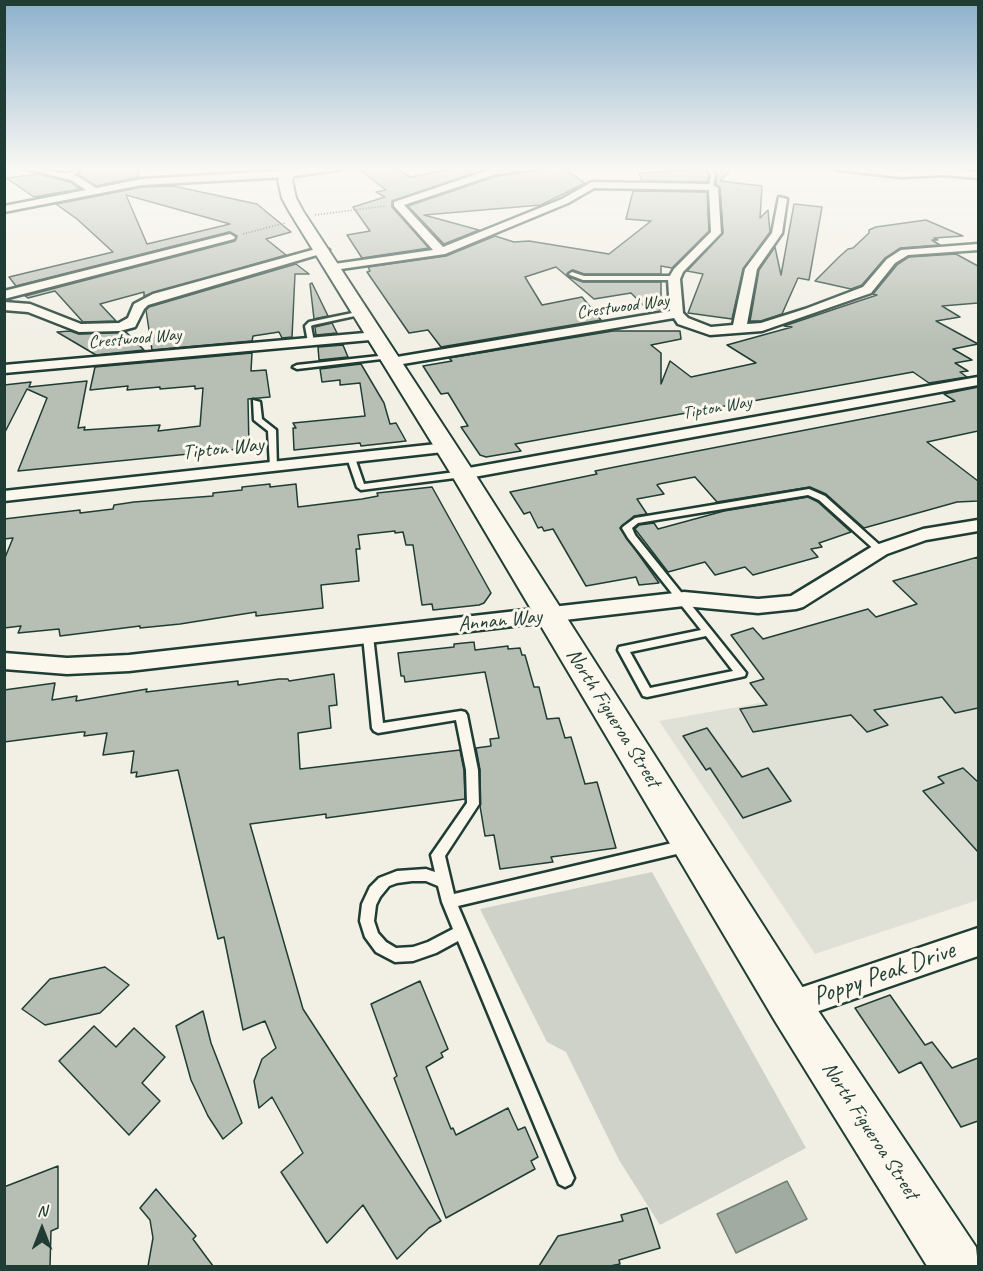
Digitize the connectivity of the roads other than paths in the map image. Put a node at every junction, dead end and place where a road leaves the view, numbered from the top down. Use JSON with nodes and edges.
{"nodes":[{"id":1,"x":306,"y":226,"type":"edge"},
{"id":2,"x":418,"y":226,"type":"edge"},
{"id":3,"x":503,"y":226,"type":"edge"},
{"id":4,"x":715,"y":226,"type":"edge"},
{"id":5,"x":778,"y":226,"type":"edge"},
{"id":6,"x":230,"y":237,"type":"road end"},
{"id":7,"x":978,"y":247,"type":"edge"},
{"id":8,"x":441,"y":252,"type":"junction"},
{"id":9,"x":328,"y":259,"type":"junction"},
{"id":10,"x":572,"y":274,"type":"dead end"},
{"id":11,"x":675,"y":278,"type":"junction"},
{"id":12,"x":4,"y":295,"type":"edge"},
{"id":13,"x":4,"y":306,"type":"edge"},
{"id":14,"x":362,"y":314,"type":"junction"},
{"id":15,"x":676,"y":314,"type":"junction"},
{"id":16,"x":740,"y":330,"type":"junction"},
{"id":17,"x":375,"y":336,"type":"junction"},
{"id":18,"x":311,"y":342,"type":"junction"},
{"id":19,"x":389,"y":360,"type":"junction"},
{"id":20,"x":297,"y":367,"type":"dead end"},
{"id":21,"x":4,"y":369,"type":"edge"},
{"id":22,"x":978,"y":381,"type":"edge"},
{"id":23,"x":256,"y":402,"type":"dead end"},
{"id":24,"x":446,"y":448,"type":"junction"},
{"id":25,"x":351,"y":458,"type":"junction"},
{"id":26,"x":274,"y":466,"type":"junction"},
{"id":27,"x":463,"y":474,"type":"junction"},
{"id":28,"x":4,"y":496,"type":"edge"},
{"id":29,"x":978,"y":526,"type":"edge"},
{"id":30,"x":880,"y":550,"type":"junction"},
{"id":31,"x":684,"y":599,"type":"junction"},
{"id":32,"x":550,"y":615,"type":"junction"},
{"id":33,"x":708,"y":632,"type":"junction"},
{"id":34,"x":368,"y":636,"type":"junction"},
{"id":35,"x":4,"y":661,"type":"edge"},
{"id":36,"x":691,"y":845,"type":"junction"},
{"id":37,"x":444,"y":882,"type":"junction"},
{"id":38,"x":449,"y":902,"type":"junction"},
{"id":39,"x":462,"y":932,"type":"junction"},
{"id":40,"x":978,"y":942,"type":"edge"},
{"id":41,"x":790,"y":1006,"type":"junction"},
{"id":42,"x":565,"y":1178,"type":"dead end"},
{"id":43,"x":957,"y":1266,"type":"edge"}],
"edges":[{"from":1,"to":9,"type":"main road","name":"North Figueroa Street"},
{"from":2,"to":8,"type":"street"},
{"from":3,"to":8,"type":"street"},
{"from":4,"to":11,"type":"street"},
{"from":5,"to":16,"type":"street"},
{"from":6,"to":12,"type":"street"},
{"from":7,"to":16,"type":"street","name":"Crestwood Way"},
{"from":8,"to":9,"type":"street"},
{"from":9,"to":13,"type":"street"},
{"from":9,"to":14,"type":"main road","name":"North Figueroa Street"},
{"from":10,"to":11,"type":"lane"},
{"from":11,"to":15,"type":"street"},
{"from":14,"to":17,"type":"main road","name":"North Figueroa Street"},
{"from":14,"to":18,"type":"lane"},
{"from":15,"to":16,"type":"street","name":"Crestwood Way"},
{"from":15,"to":19,"type":"street","name":"Crestwood Way"},
{"from":17,"to":18,"type":"street","name":"Crestwood Way"},
{"from":17,"to":19,"type":"main road","name":"North Figueroa Street"},
{"from":18,"to":21,"type":"street","name":"Crestwood Way"},
{"from":19,"to":20,"type":"lane"},
{"from":19,"to":24,"type":"main road","name":"North Figueroa Street"},
{"from":22,"to":27,"type":"street","name":"Tipton Way"},
{"from":23,"to":26,"type":"lane"},
{"from":24,"to":25,"type":"street","name":"Tipton Way"},
{"from":24,"to":27,"type":"main road","name":"North Figueroa Street"},
{"from":25,"to":26,"type":"street","name":"Tipton Way"},
{"from":25,"to":27,"type":"lane"},
{"from":26,"to":28,"type":"street","name":"Tipton Way"},
{"from":27,"to":32,"type":"main road","name":"North Figueroa Street"},
{"from":29,"to":30,"type":"street","name":"Annan Way"},
{"from":30,"to":31,"type":"street","name":"Annan Way"},
{"from":30,"to":31,"type":"lane"},
{"from":31,"to":32,"type":"street","name":"Annan Way"},
{"from":31,"to":33,"type":"lane"},
{"from":32,"to":34,"type":"street","name":"Annan Way"},
{"from":32,"to":36,"type":"main road","name":"North Figueroa Street"},
{"from":33,"to":33,"type":"lane"},
{"from":34,"to":35,"type":"street","name":"Annan Way"},
{"from":34,"to":37,"type":"lane"},
{"from":36,"to":38,"type":"lane"},
{"from":36,"to":41,"type":"main road","name":"North Figueroa Street"},
{"from":37,"to":38,"type":"lane"},
{"from":37,"to":39,"type":"lane"},
{"from":38,"to":39,"type":"lane"},
{"from":39,"to":42,"type":"lane"},
{"from":40,"to":41,"type":"street","name":"Poppy Peak Drive"},
{"from":41,"to":43,"type":"main road","name":"North Figueroa Street"}]}
